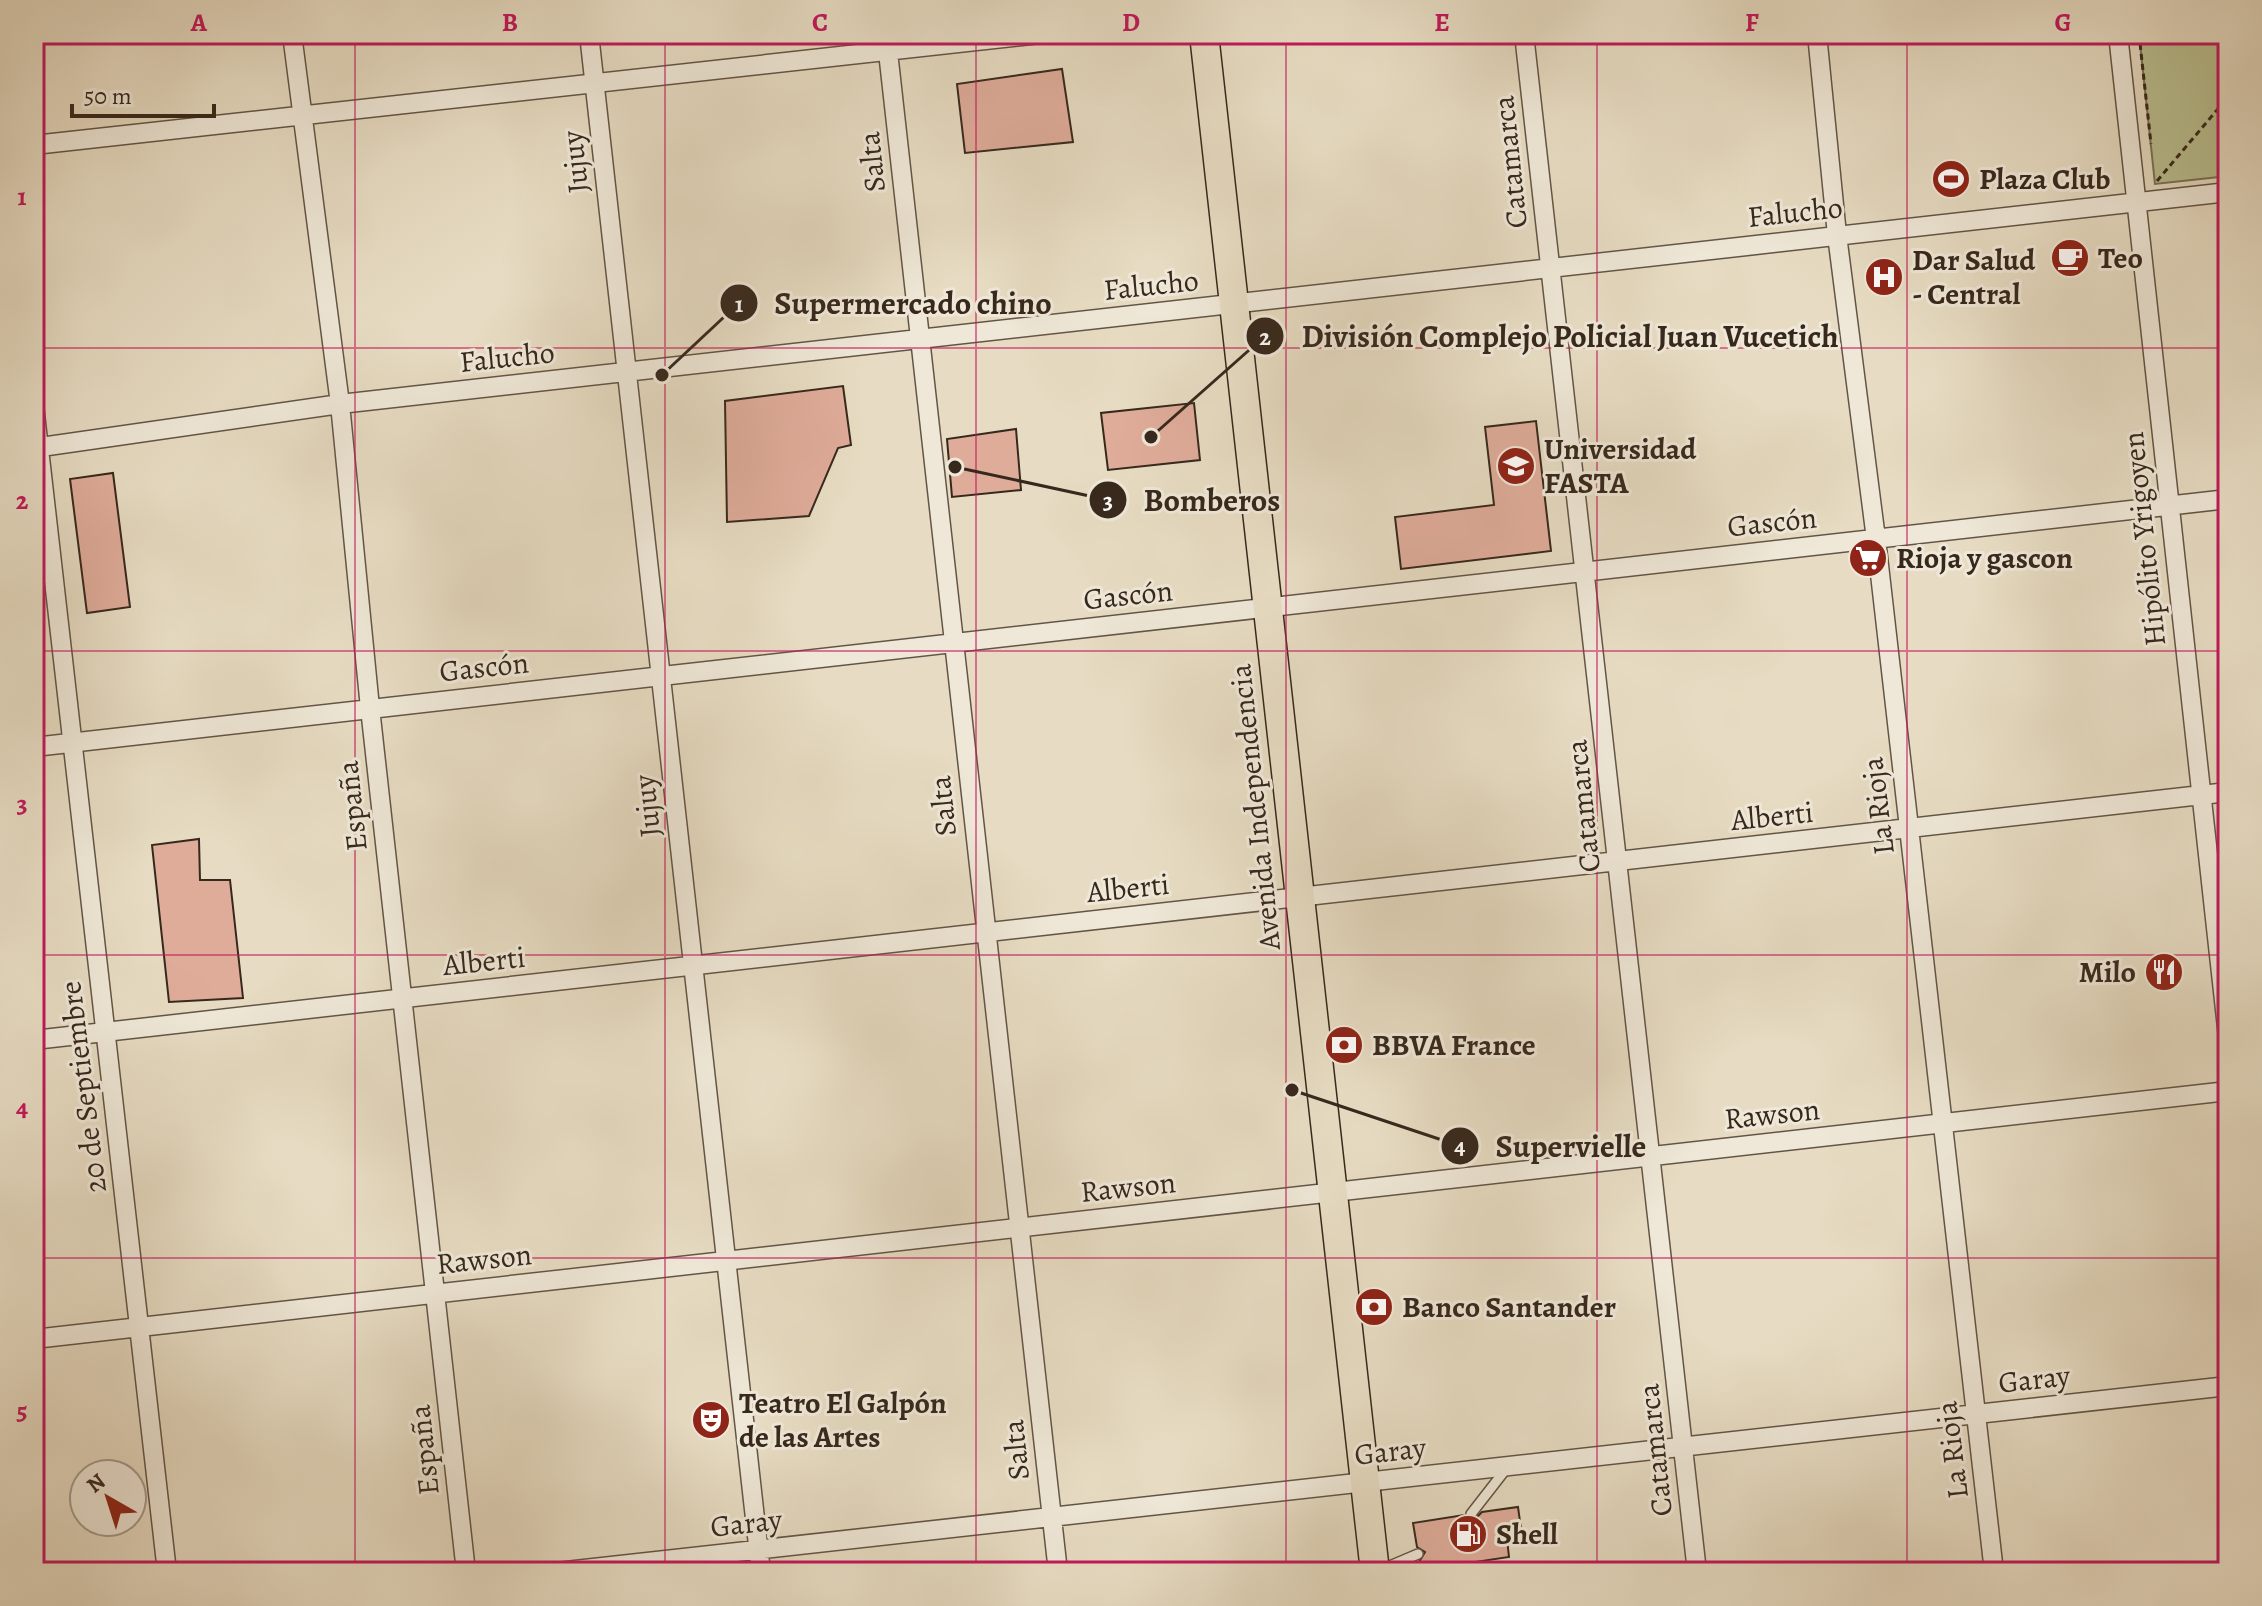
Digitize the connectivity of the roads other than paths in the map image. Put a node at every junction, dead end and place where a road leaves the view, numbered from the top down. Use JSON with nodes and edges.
{"nodes":[{"id":1,"x":292,"y":34,"type":"edge"},
{"id":2,"x":589,"y":34,"type":"edge"},
{"id":3,"x":1040,"y":34,"type":"edge"},
{"id":4,"x":1204,"y":34,"type":"edge"},
{"id":5,"x":1524,"y":34,"type":"edge"},
{"id":6,"x":1817,"y":34,"type":"edge"},
{"id":7,"x":2118,"y":34,"type":"edge"},
{"id":8,"x":887,"y":42,"type":"edge"},
{"id":9,"x":594,"y":83,"type":"junction"},
{"id":10,"x":302,"y":116,"type":"junction"},
{"id":11,"x":34,"y":145,"type":"edge"},
{"id":12,"x":2228,"y":192,"type":"edge"},
{"id":13,"x":2135,"y":203,"type":"junction"},
{"id":14,"x":1837,"y":236,"type":"junction"},
{"id":15,"x":1550,"y":268,"type":"junction"},
{"id":16,"x":1233,"y":304,"type":"junction"},
{"id":17,"x":919,"y":339,"type":"junction"},
{"id":18,"x":627,"y":372,"type":"junction"},
{"id":19,"x":340,"y":404,"type":"junction"},
{"id":20,"x":34,"y":405,"type":"edge"},
{"id":21,"x":36,"y":447,"type":"edge"},
{"id":22,"x":2228,"y":499,"type":"edge"},
{"id":23,"x":2168,"y":506,"type":"junction"},
{"id":24,"x":1876,"y":539,"type":"junction"},
{"id":25,"x":1584,"y":571,"type":"junction"},
{"id":26,"x":1267,"y":607,"type":"junction"},
{"id":27,"x":953,"y":643,"type":"junction"},
{"id":28,"x":661,"y":676,"type":"junction"},
{"id":29,"x":370,"y":708,"type":"junction"},
{"id":30,"x":72,"y":742,"type":"junction"},
{"id":31,"x":34,"y":747,"type":"edge"},
{"id":32,"x":2228,"y":792,"type":"edge"},
{"id":33,"x":2201,"y":795,"type":"junction"},
{"id":34,"x":1909,"y":828,"type":"junction"},
{"id":35,"x":1617,"y":861,"type":"junction"},
{"id":36,"x":1299,"y":897,"type":"junction"},
{"id":37,"x":986,"y":933,"type":"junction"},
{"id":38,"x":693,"y":965,"type":"junction"},
{"id":39,"x":402,"y":998,"type":"junction"},
{"id":40,"x":105,"y":1032,"type":"junction"},
{"id":41,"x":2228,"y":1037,"type":"edge"},
{"id":42,"x":34,"y":1040,"type":"edge"},
{"id":43,"x":2228,"y":1091,"type":"edge"},
{"id":44,"x":1942,"y":1123,"type":"junction"},
{"id":45,"x":1650,"y":1156,"type":"junction"},
{"id":46,"x":1332,"y":1192,"type":"junction"},
{"id":47,"x":1019,"y":1227,"type":"junction"},
{"id":48,"x":726,"y":1260,"type":"junction"},
{"id":49,"x":435,"y":1293,"type":"junction"},
{"id":50,"x":139,"y":1327,"type":"junction"},
{"id":51,"x":34,"y":1339,"type":"edge"},
{"id":52,"x":2228,"y":1386,"type":"edge"},
{"id":53,"x":1976,"y":1414,"type":"junction"},
{"id":54,"x":1683,"y":1447,"type":"junction"},
{"id":55,"x":1508,"y":1466,"type":"junction"},
{"id":56,"x":1365,"y":1482,"type":"junction"},
{"id":57,"x":1471,"y":1514,"type":"dead end"},
{"id":58,"x":1052,"y":1517,"type":"junction"},
{"id":59,"x":759,"y":1550,"type":"junction"},
{"id":60,"x":1418,"y":1554,"type":"dead end"},
{"id":61,"x":167,"y":1572,"type":"edge"},
{"id":62,"x":466,"y":1572,"type":"edge"},
{"id":63,"x":557,"y":1572,"type":"edge"},
{"id":64,"x":761,"y":1572,"type":"edge"},
{"id":65,"x":1058,"y":1572,"type":"edge"},
{"id":66,"x":1375,"y":1572,"type":"edge"},
{"id":67,"x":1697,"y":1572,"type":"edge"},
{"id":68,"x":1994,"y":1572,"type":"edge"}],
"edges":[{"from":1,"to":10,"type":"street","name":"España"},
{"from":2,"to":9,"type":"street","name":"Jujuy"},
{"from":3,"to":8,"type":"street"},
{"from":4,"to":16,"type":"main road","name":"Avenida Independencia"},
{"from":5,"to":15,"type":"street","name":"Catamarca"},
{"from":6,"to":14,"type":"street","name":"La Rioja"},
{"from":7,"to":13,"type":"street","name":"Hipólito Yrigoyen"},
{"from":8,"to":9,"type":"street"},
{"from":8,"to":17,"type":"street","name":"Salta"},
{"from":9,"to":10,"type":"street"},
{"from":9,"to":18,"type":"street","name":"Jujuy"},
{"from":10,"to":11,"type":"street"},
{"from":10,"to":19,"type":"street","name":"España"},
{"from":12,"to":13,"type":"street","name":"Falucho"},
{"from":13,"to":14,"type":"street","name":"Falucho"},
{"from":13,"to":23,"type":"street","name":"Hipólito Yrigoyen"},
{"from":14,"to":15,"type":"street","name":"Falucho"},
{"from":14,"to":24,"type":"street","name":"La Rioja"},
{"from":15,"to":16,"type":"street","name":"Falucho"},
{"from":15,"to":25,"type":"street","name":"Catamarca"},
{"from":16,"to":17,"type":"street","name":"Falucho"},
{"from":16,"to":26,"type":"main road","name":"Avenida Independencia"},
{"from":17,"to":18,"type":"street","name":"Falucho"},
{"from":17,"to":27,"type":"street","name":"Salta"},
{"from":18,"to":19,"type":"street","name":"Falucho"},
{"from":18,"to":28,"type":"street","name":"Jujuy"},
{"from":19,"to":21,"type":"street","name":"Falucho"},
{"from":19,"to":29,"type":"street","name":"España"},
{"from":20,"to":21,"type":"street","name":"20 de Septiembre"},
{"from":21,"to":30,"type":"street","name":"20 de Septiembre"},
{"from":22,"to":23,"type":"street","name":"Gascón"},
{"from":23,"to":24,"type":"street","name":"Gascón"},
{"from":23,"to":33,"type":"street","name":"Hipólito Yrigoyen"},
{"from":24,"to":25,"type":"street","name":"Gascón"},
{"from":24,"to":34,"type":"street","name":"La Rioja"},
{"from":25,"to":26,"type":"street","name":"Gascón"},
{"from":25,"to":35,"type":"street","name":"Catamarca"},
{"from":26,"to":27,"type":"street","name":"Gascón"},
{"from":26,"to":36,"type":"main road","name":"Avenida Independencia"},
{"from":27,"to":28,"type":"street","name":"Gascón"},
{"from":27,"to":37,"type":"street","name":"Salta"},
{"from":28,"to":29,"type":"street","name":"Gascón"},
{"from":28,"to":38,"type":"street","name":"Jujuy"},
{"from":29,"to":30,"type":"street","name":"Gascón"},
{"from":29,"to":39,"type":"street","name":"España"},
{"from":30,"to":31,"type":"street","name":"Gascón"},
{"from":30,"to":40,"type":"street","name":"20 de Septiembre"},
{"from":32,"to":33,"type":"street","name":"Alberti"},
{"from":33,"to":34,"type":"street","name":"Alberti"},
{"from":33,"to":41,"type":"street","name":"Hipólito Yrigoyen"},
{"from":34,"to":35,"type":"street","name":"Alberti"},
{"from":34,"to":44,"type":"street","name":"La Rioja"},
{"from":35,"to":36,"type":"street","name":"Alberti"},
{"from":35,"to":45,"type":"street","name":"Catamarca"},
{"from":36,"to":37,"type":"street","name":"Alberti"},
{"from":36,"to":46,"type":"main road","name":"Avenida Independencia"},
{"from":37,"to":38,"type":"street","name":"Alberti"},
{"from":37,"to":47,"type":"street","name":"Salta"},
{"from":38,"to":39,"type":"street","name":"Alberti"},
{"from":38,"to":48,"type":"street","name":"Jujuy"},
{"from":39,"to":40,"type":"street","name":"Alberti"},
{"from":39,"to":49,"type":"street","name":"España"},
{"from":40,"to":42,"type":"street","name":"Alberti"},
{"from":40,"to":50,"type":"street","name":"20 de Septiembre"},
{"from":43,"to":44,"type":"street","name":"Rawson"},
{"from":44,"to":45,"type":"street","name":"Rawson"},
{"from":44,"to":53,"type":"street","name":"La Rioja"},
{"from":45,"to":46,"type":"street","name":"Rawson"},
{"from":45,"to":54,"type":"street","name":"Catamarca"},
{"from":46,"to":47,"type":"street","name":"Rawson"},
{"from":46,"to":56,"type":"main road","name":"Avenida Independencia"},
{"from":47,"to":48,"type":"street","name":"Rawson"},
{"from":47,"to":58,"type":"street","name":"Salta"},
{"from":48,"to":49,"type":"street","name":"Rawson"},
{"from":48,"to":59,"type":"street","name":"Jujuy"},
{"from":49,"to":50,"type":"street","name":"Rawson"},
{"from":49,"to":62,"type":"street","name":"España"},
{"from":50,"to":51,"type":"street","name":"Rawson"},
{"from":50,"to":61,"type":"street","name":"20 de Septiembre"},
{"from":52,"to":53,"type":"street","name":"Garay"},
{"from":53,"to":54,"type":"street","name":"Garay"},
{"from":53,"to":68,"type":"street","name":"La Rioja"},
{"from":54,"to":55,"type":"street","name":"Garay"},
{"from":54,"to":67,"type":"street","name":"Catamarca"},
{"from":55,"to":56,"type":"street","name":"Garay"},
{"from":55,"to":57,"type":"lane"},
{"from":56,"to":58,"type":"street","name":"Garay"},
{"from":56,"to":66,"type":"main road","name":"Avenida Independencia"},
{"from":58,"to":59,"type":"street","name":"Garay"},
{"from":58,"to":65,"type":"street","name":"Salta"},
{"from":59,"to":63,"type":"street","name":"Garay"},
{"from":59,"to":64,"type":"street","name":"Jujuy"},
{"from":60,"to":66,"type":"lane"}]}
